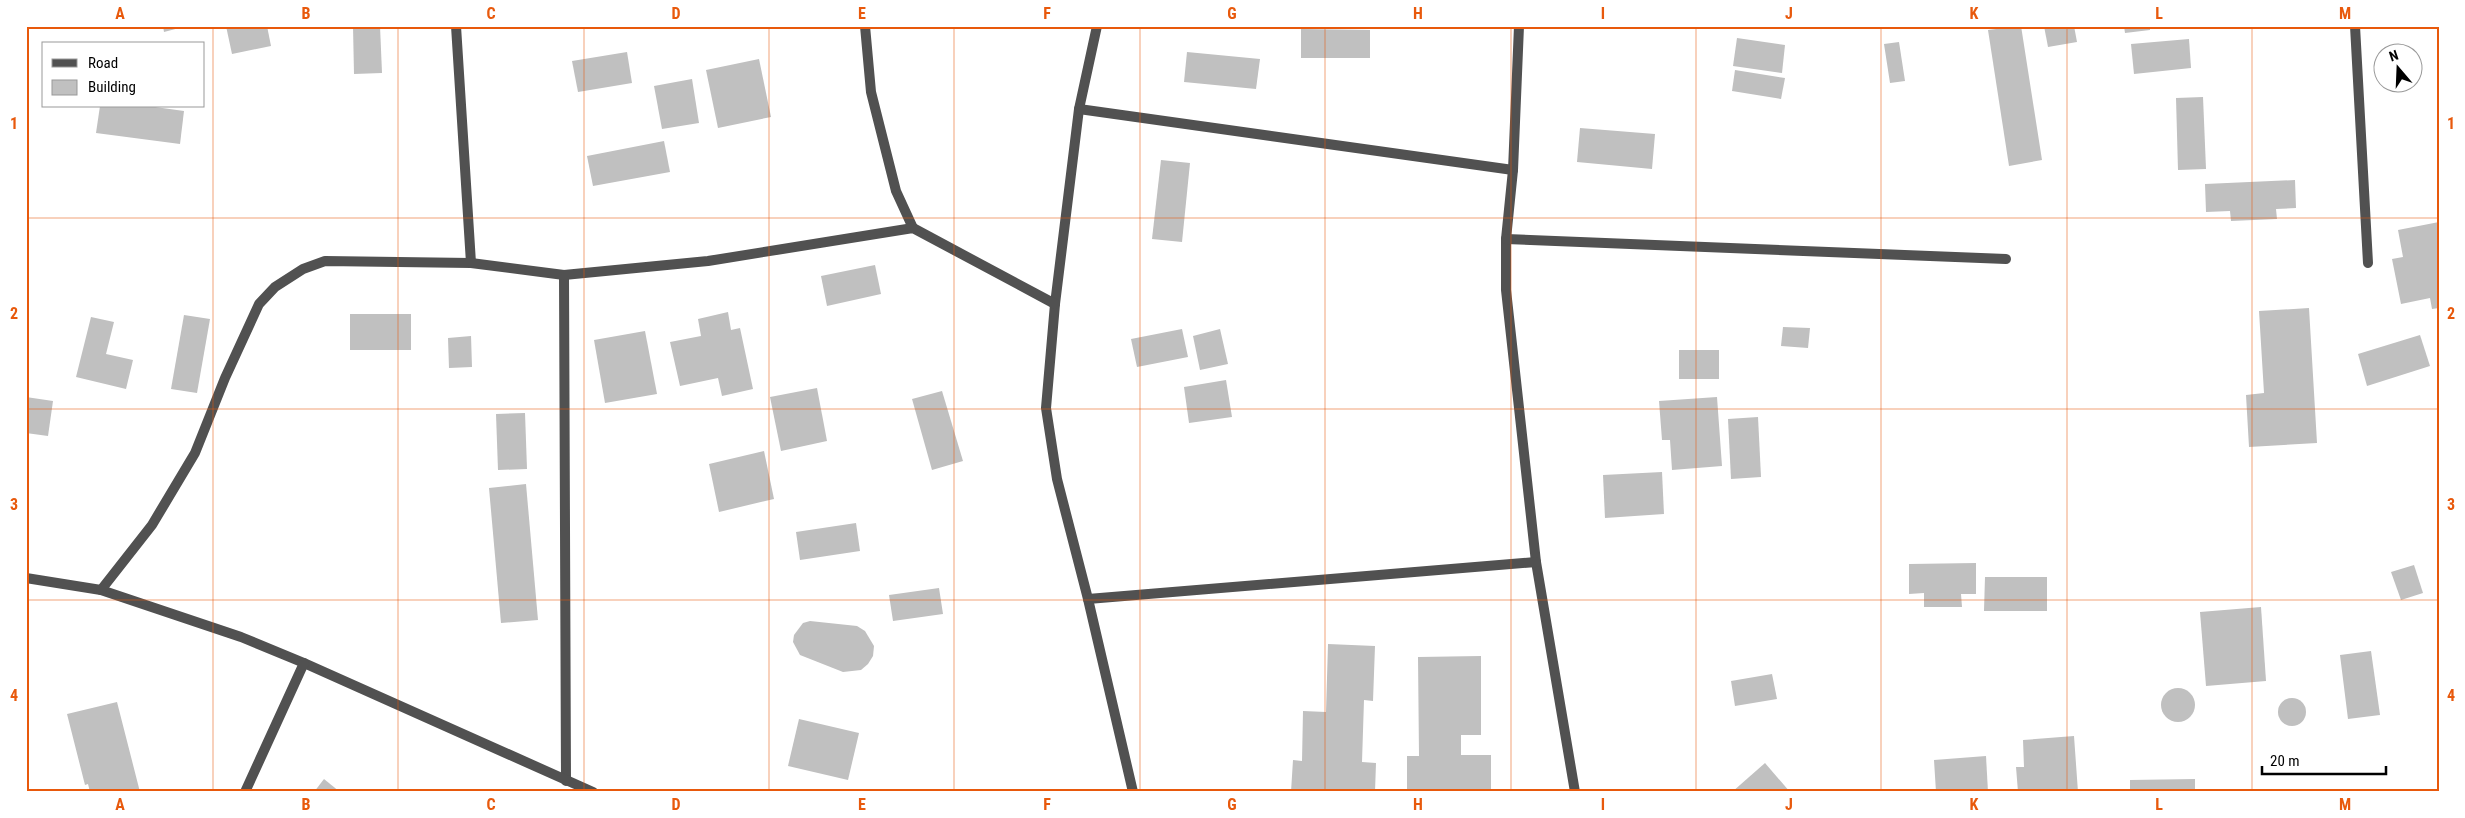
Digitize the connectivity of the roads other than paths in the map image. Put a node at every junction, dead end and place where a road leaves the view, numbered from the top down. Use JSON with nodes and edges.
{"nodes":[{"id":1,"x":456,"y":26,"type":"edge"},
{"id":2,"x":865,"y":26,"type":"edge"},
{"id":3,"x":1097,"y":26,"type":"edge"},
{"id":4,"x":1519,"y":26,"type":"edge"},
{"id":5,"x":2355,"y":26,"type":"edge"},
{"id":6,"x":1079,"y":109,"type":"junction"},
{"id":7,"x":1513,"y":170,"type":"junction"},
{"id":8,"x":913,"y":228,"type":"junction"},
{"id":9,"x":1506,"y":238,"type":"junction"},
{"id":10,"x":2006,"y":259,"type":"dead end"},
{"id":11,"x":471,"y":263,"type":"junction"},
{"id":12,"x":2368,"y":263,"type":"dead end"},
{"id":13,"x":564,"y":275,"type":"junction"},
{"id":14,"x":1055,"y":304,"type":"junction"},
{"id":15,"x":1536,"y":562,"type":"junction"},
{"id":16,"x":26,"y":578,"type":"edge"},
{"id":17,"x":102,"y":590,"type":"junction"},
{"id":18,"x":1088,"y":599,"type":"junction"},
{"id":19,"x":304,"y":663,"type":"junction"},
{"id":20,"x":566,"y":781,"type":"junction"},
{"id":21,"x":245,"y":792,"type":"edge"},
{"id":22,"x":593,"y":792,"type":"edge"},
{"id":23,"x":1133,"y":792,"type":"edge"},
{"id":24,"x":1574,"y":792,"type":"edge"}],
"edges":[{"from":1,"to":11,"type":"street"},
{"from":2,"to":8,"type":"street"},
{"from":3,"to":6,"type":"street"},
{"from":4,"to":7,"type":"street"},
{"from":5,"to":12,"type":"street"},
{"from":6,"to":7,"type":"street"},
{"from":6,"to":14,"type":"street"},
{"from":7,"to":9,"type":"street"},
{"from":8,"to":13,"type":"street"},
{"from":8,"to":14,"type":"street"},
{"from":9,"to":10,"type":"street"},
{"from":9,"to":15,"type":"street"},
{"from":11,"to":13,"type":"street"},
{"from":11,"to":17,"type":"street"},
{"from":13,"to":20,"type":"street"},
{"from":14,"to":18,"type":"street"},
{"from":15,"to":18,"type":"street"},
{"from":15,"to":24,"type":"street"},
{"from":16,"to":17,"type":"street"},
{"from":17,"to":19,"type":"street"},
{"from":18,"to":23,"type":"street"},
{"from":19,"to":20,"type":"street"},
{"from":19,"to":21,"type":"street"},
{"from":20,"to":22,"type":"street"}]}
